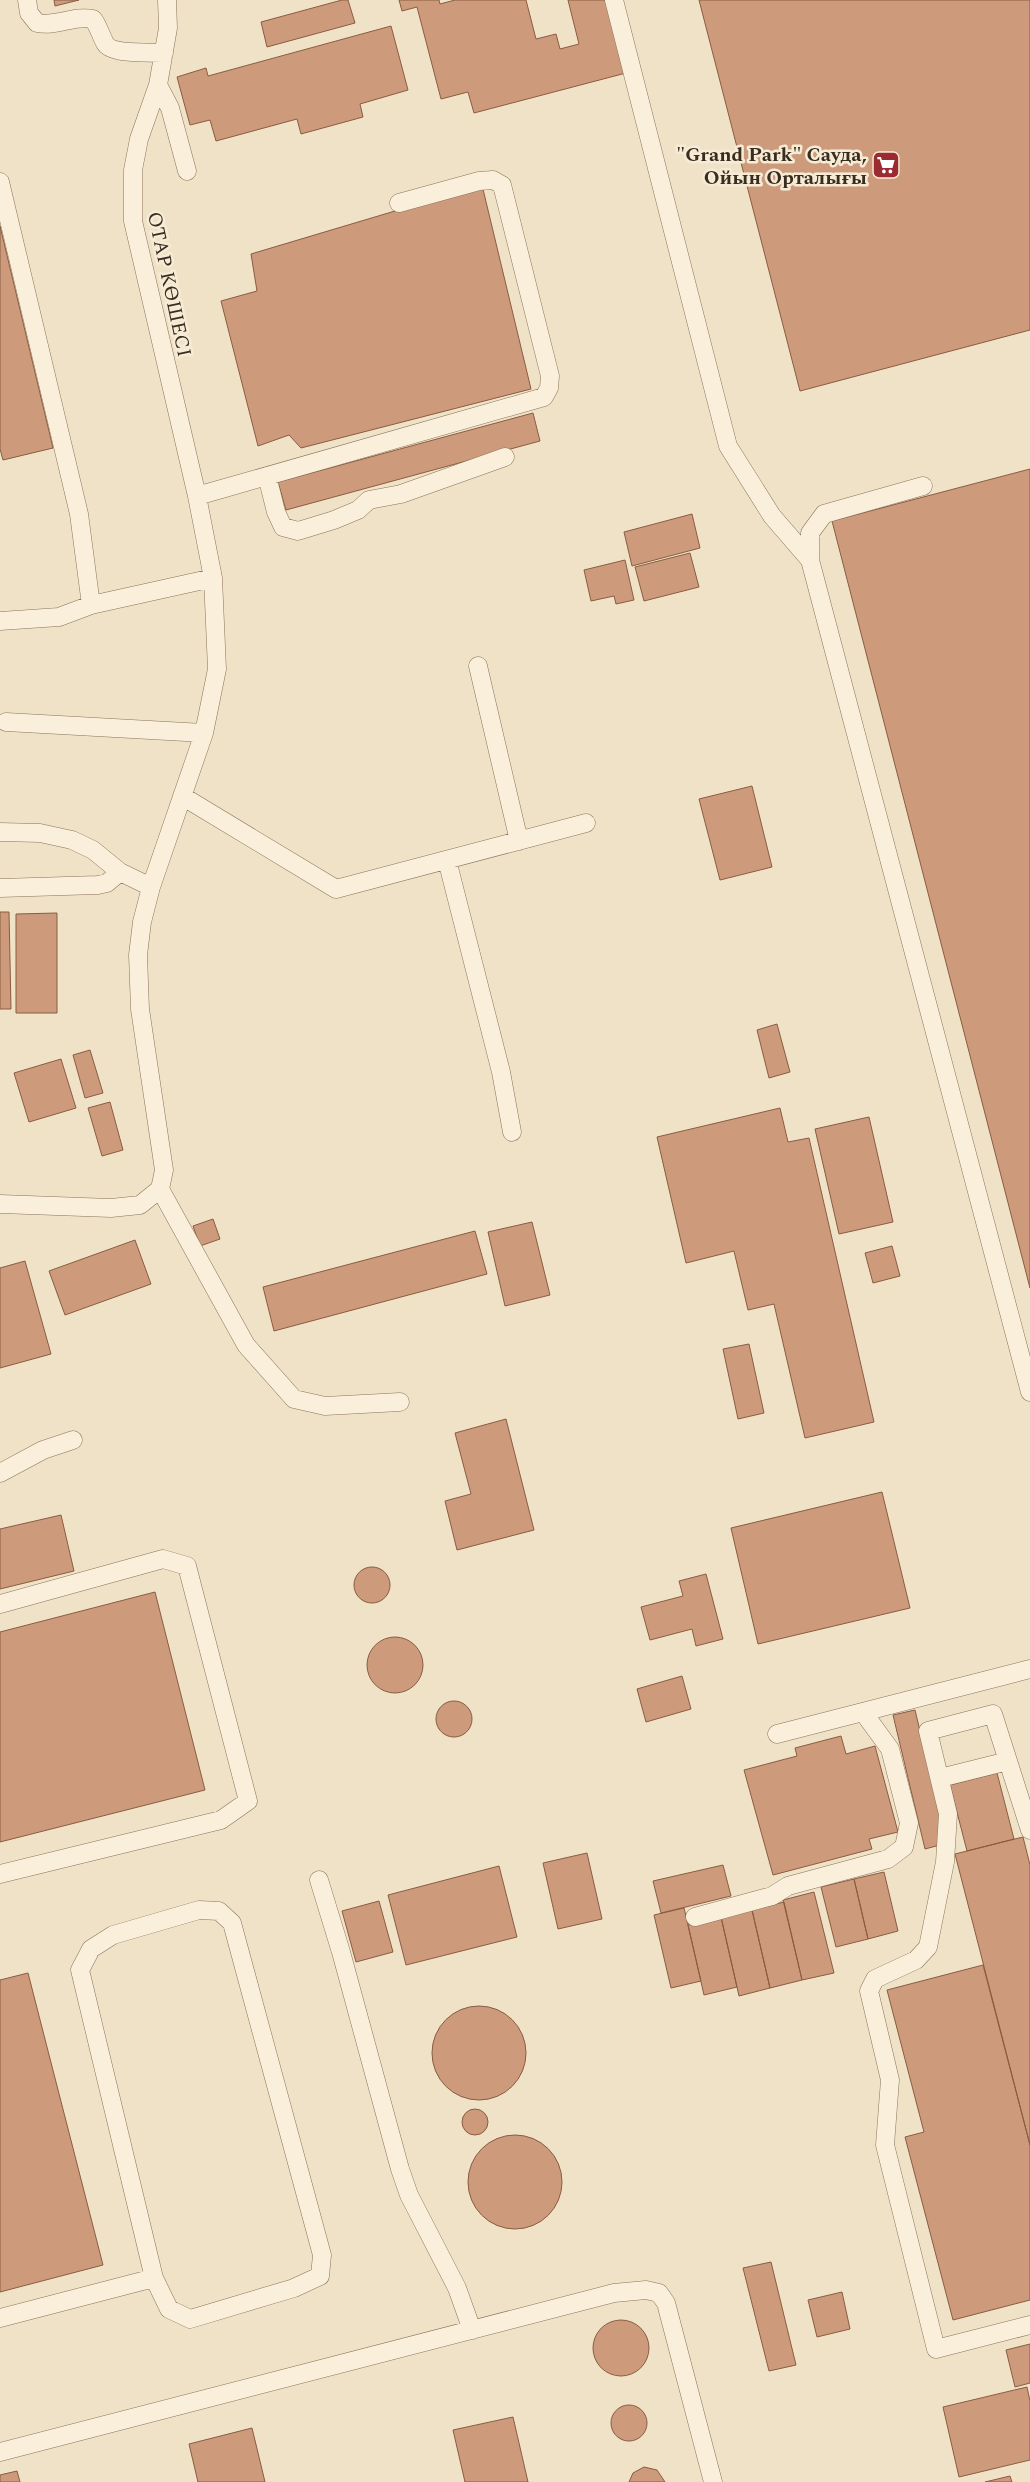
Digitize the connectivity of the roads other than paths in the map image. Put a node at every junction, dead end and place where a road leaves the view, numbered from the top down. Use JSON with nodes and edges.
{"nodes":[{"id":1,"x":27,"y":0,"type":"edge"},
{"id":2,"x":166,"y":0,"type":"edge"},
{"id":3,"x":614,"y":0,"type":"edge"},
{"id":4,"x":164,"y":53,"type":"junction"},
{"id":5,"x":158,"y":85,"type":"junction"},
{"id":6,"x":187,"y":171,"type":"dead end"},
{"id":7,"x":0,"y":182,"type":"edge"},
{"id":8,"x":399,"y":203,"type":"dead end"},
{"id":9,"x":505,"y":458,"type":"dead end"},
{"id":10,"x":267,"y":476,"type":"junction"},
{"id":11,"x":923,"y":486,"type":"dead end"},
{"id":12,"x":197,"y":496,"type":"junction"},
{"id":13,"x":810,"y":560,"type":"junction"},
{"id":14,"x":212,"y":578,"type":"junction"},
{"id":15,"x":92,"y":605,"type":"junction"},
{"id":16,"x":0,"y":621,"type":"edge"},
{"id":17,"x":478,"y":666,"type":"dead end"},
{"id":18,"x":6,"y":722,"type":"dead end"},
{"id":19,"x":204,"y":734,"type":"junction"},
{"id":20,"x":182,"y":796,"type":"junction"},
{"id":21,"x":586,"y":823,"type":"dead end"},
{"id":22,"x":0,"y":832,"type":"edge"},
{"id":23,"x":519,"y":841,"type":"junction"},
{"id":24,"x":447,"y":860,"type":"junction"},
{"id":25,"x":120,"y":872,"type":"junction"},
{"id":26,"x":150,"y":887,"type":"junction"},
{"id":27,"x":0,"y":888,"type":"edge"},
{"id":28,"x":512,"y":1132,"type":"dead end"},
{"id":29,"x":160,"y":1189,"type":"junction"},
{"id":30,"x":0,"y":1204,"type":"edge"},
{"id":31,"x":1030,"y":1392,"type":"edge"},
{"id":32,"x":400,"y":1402,"type":"dead end"},
{"id":33,"x":73,"y":1440,"type":"dead end"},
{"id":34,"x":0,"y":1473,"type":"edge"},
{"id":35,"x":0,"y":1604,"type":"edge"},
{"id":36,"x":1030,"y":1668,"type":"edge"},
{"id":37,"x":863,"y":1712,"type":"junction"},
{"id":38,"x":777,"y":1734,"type":"dead end"},
{"id":39,"x":1008,"y":1761,"type":"junction"},
{"id":40,"x":940,"y":1778,"type":"junction"},
{"id":41,"x":1030,"y":1830,"type":"edge"},
{"id":42,"x":0,"y":1874,"type":"edge"},
{"id":43,"x":319,"y":1880,"type":"dead end"},
{"id":44,"x":695,"y":1917,"type":"dead end"},
{"id":45,"x":154,"y":2278,"type":"junction"},
{"id":46,"x":0,"y":2318,"type":"edge"},
{"id":47,"x":1030,"y":2325,"type":"edge"},
{"id":48,"x":472,"y":2330,"type":"junction"},
{"id":49,"x":0,"y":2452,"type":"edge"},
{"id":50,"x":713,"y":2482,"type":"edge"}],
"edges":[{"from":1,"to":4,"type":"street"},
{"from":2,"to":4,"type":"street","name":"ОТАР КӨШЕСІ"},
{"from":3,"to":13,"type":"street"},
{"from":4,"to":5,"type":"street","name":"ОТАР КӨШЕСІ"},
{"from":5,"to":6,"type":"street"},
{"from":5,"to":12,"type":"street","name":"ОТАР КӨШЕСІ"},
{"from":7,"to":15,"type":"street"},
{"from":8,"to":10,"type":"street"},
{"from":9,"to":10,"type":"street"},
{"from":10,"to":12,"type":"street"},
{"from":11,"to":13,"type":"street"},
{"from":12,"to":14,"type":"street","name":"ОТАР КӨШЕСІ"},
{"from":13,"to":31,"type":"street"},
{"from":14,"to":15,"type":"street"},
{"from":14,"to":19,"type":"street","name":"ОТАР КӨШЕСІ"},
{"from":15,"to":16,"type":"street"},
{"from":17,"to":23,"type":"street"},
{"from":18,"to":19,"type":"street"},
{"from":19,"to":20,"type":"street","name":"ОТАР КӨШЕСІ"},
{"from":20,"to":24,"type":"street"},
{"from":20,"to":26,"type":"street","name":"ОТАР КӨШЕСІ"},
{"from":21,"to":23,"type":"street"},
{"from":22,"to":25,"type":"street"},
{"from":23,"to":24,"type":"street"},
{"from":24,"to":28,"type":"street"},
{"from":25,"to":26,"type":"street"},
{"from":25,"to":27,"type":"street"},
{"from":26,"to":29,"type":"street","name":"ОТАР КӨШЕСІ"},
{"from":29,"to":30,"type":"street"},
{"from":29,"to":32,"type":"street"},
{"from":33,"to":34,"type":"street"},
{"from":35,"to":42,"type":"street"},
{"from":36,"to":37,"type":"street"},
{"from":37,"to":38,"type":"street"},
{"from":37,"to":44,"type":"street"},
{"from":39,"to":40,"type":"street"},
{"from":39,"to":40,"type":"street"},
{"from":39,"to":41,"type":"street"},
{"from":40,"to":47,"type":"street"},
{"from":43,"to":48,"type":"street"},
{"from":45,"to":45,"type":"street"},
{"from":45,"to":46,"type":"street"},
{"from":48,"to":49,"type":"street"},
{"from":48,"to":50,"type":"street"}]}
